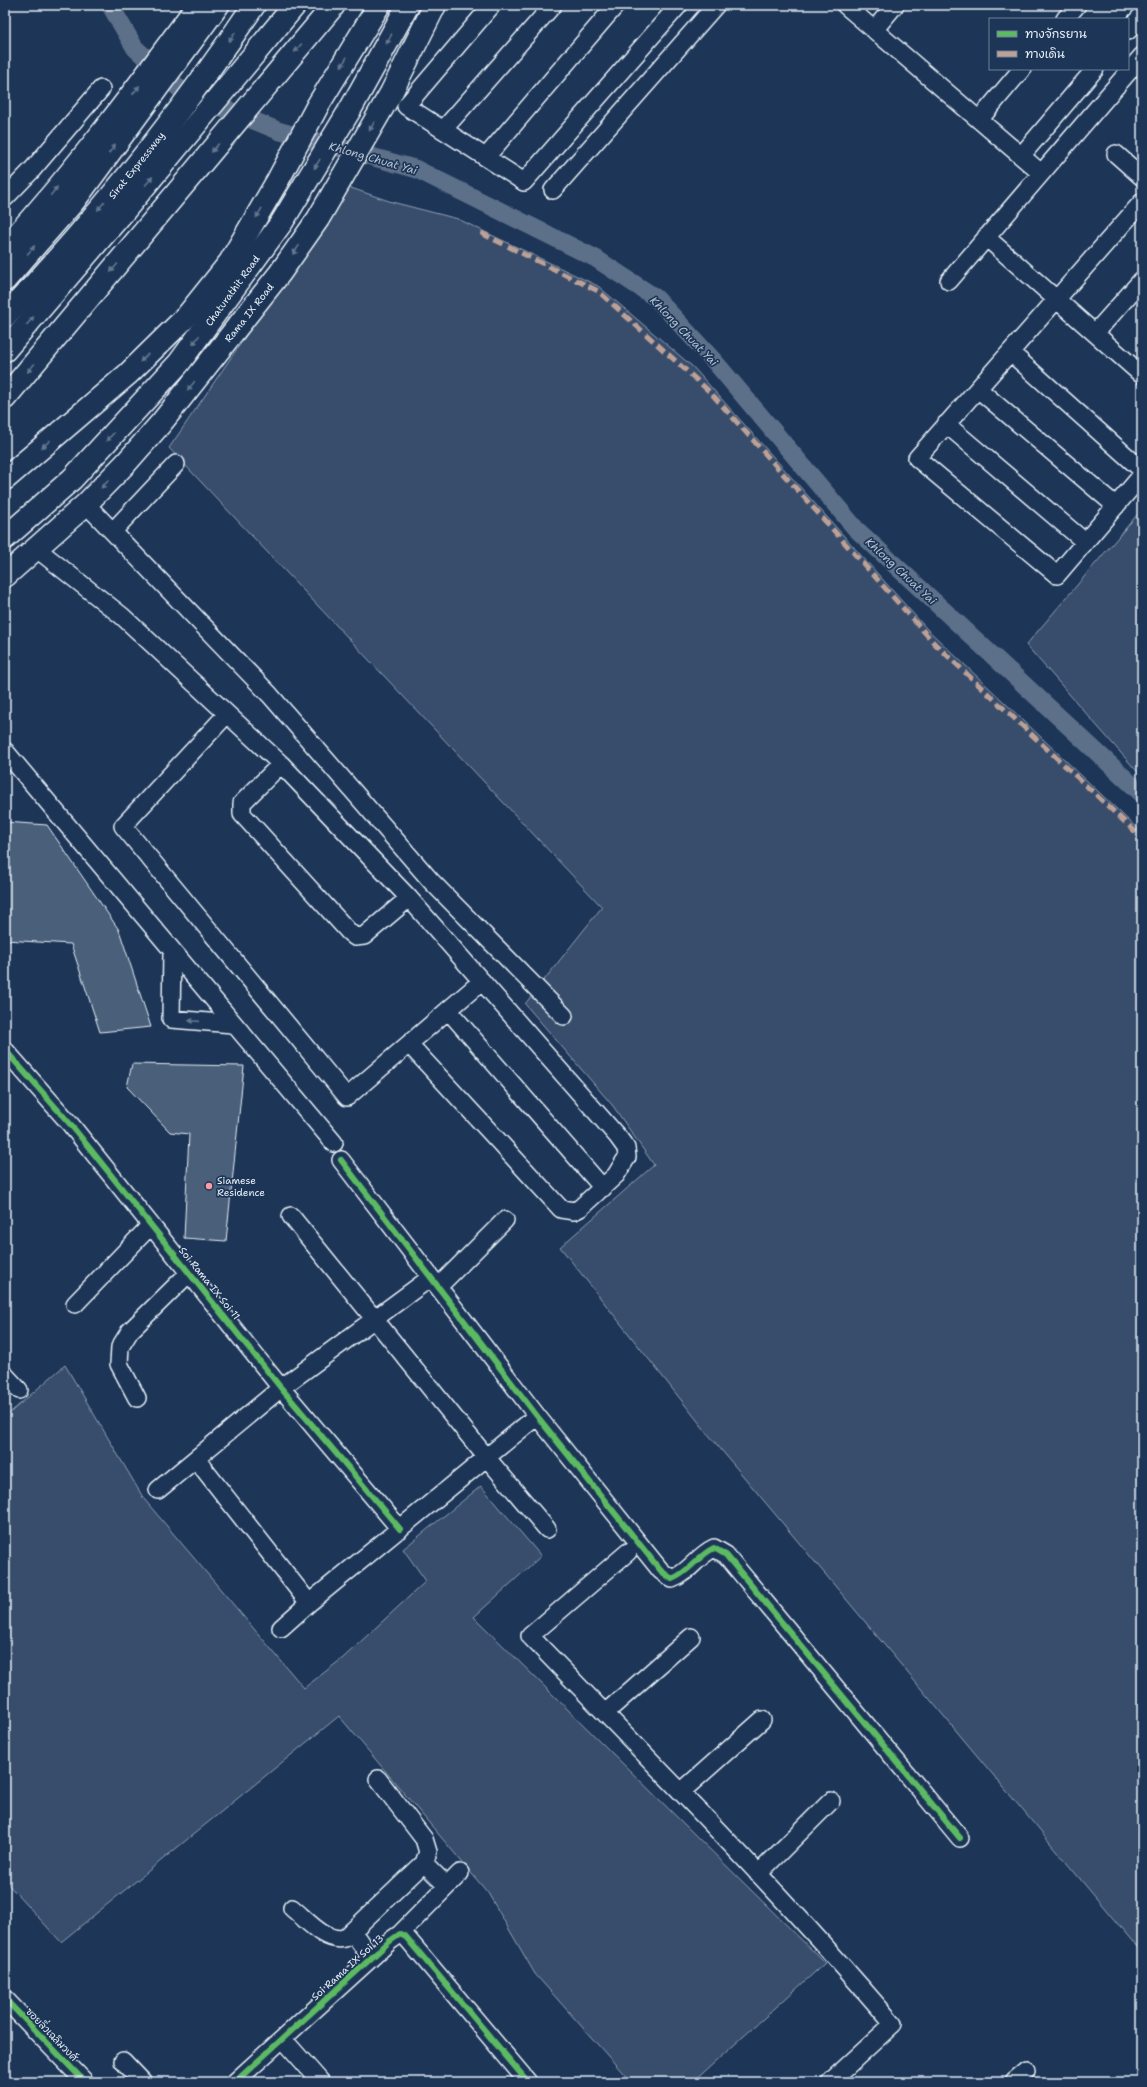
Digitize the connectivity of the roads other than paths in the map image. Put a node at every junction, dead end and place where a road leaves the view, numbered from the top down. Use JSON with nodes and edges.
{"nodes":[{"id":1,"x":198,"y":5,"type":"edge"},
{"id":2,"x":218,"y":5,"type":"edge"},
{"id":3,"x":254,"y":5,"type":"edge"},
{"id":4,"x":295,"y":5,"type":"edge"},
{"id":5,"x":379,"y":5,"type":"edge"},
{"id":6,"x":408,"y":5,"type":"edge"},
{"id":7,"x":435,"y":5,"type":"edge"},
{"id":8,"x":492,"y":5,"type":"edge"},
{"id":9,"x":553,"y":5,"type":"edge"},
{"id":10,"x":616,"y":5,"type":"edge"},
{"id":11,"x":678,"y":5,"type":"edge"},
{"id":12,"x":716,"y":5,"type":"edge"},
{"id":13,"x":845,"y":5,"type":"edge"},
{"id":14,"x":895,"y":5,"type":"edge"},
{"id":15,"x":1078,"y":5,"type":"edge"},
{"id":16,"x":329,"y":12,"type":"edge"},
{"id":17,"x":1142,"y":15,"type":"edge"},
{"id":18,"x":1067,"y":18,"type":"edge"},
{"id":19,"x":874,"y":30,"type":"junction"},
{"id":20,"x":1129,"y":30,"type":"edge"},
{"id":21,"x":1142,"y":56,"type":"edge"},
{"id":22,"x":1021,"y":70,"type":"edge"},
{"id":23,"x":1094,"y":70,"type":"edge"},
{"id":24,"x":100,"y":89,"type":"dead end"},
{"id":25,"x":979,"y":120,"type":"junction"},
{"id":26,"x":443,"y":130,"type":"junction"},
{"id":27,"x":1116,"y":154,"type":"dead end"},
{"id":28,"x":1020,"y":156,"type":"junction"},
{"id":29,"x":486,"y":157,"type":"junction"},
{"id":30,"x":1041,"y":173,"type":"junction"},
{"id":31,"x":1142,"y":177,"type":"edge"},
{"id":32,"x":552,"y":190,"type":"dead end"},
{"id":33,"x":5,"y":198,"type":"edge"},
{"id":34,"x":1142,"y":202,"type":"edge"},
{"id":35,"x":986,"y":237,"type":"junction"},
{"id":36,"x":5,"y":248,"type":"edge"},
{"id":37,"x":5,"y":280,"type":"edge"},
{"id":38,"x":1142,"y":280,"type":"edge"},
{"id":39,"x":949,"y":281,"type":"dead end"},
{"id":40,"x":1057,"y":299,"type":"junction"},
{"id":41,"x":5,"y":316,"type":"edge"},
{"id":42,"x":1095,"y":333,"type":"junction"},
{"id":43,"x":5,"y":350,"type":"edge"},
{"id":44,"x":1010,"y":352,"type":"junction"},
{"id":45,"x":1141,"y":372,"type":"edge"},
{"id":46,"x":978,"y":388,"type":"junction"},
{"id":47,"x":5,"y":398,"type":"edge"},
{"id":48,"x":946,"y":424,"type":"junction"},
{"id":49,"x":176,"y":464,"type":"dead end"},
{"id":50,"x":1142,"y":470,"type":"edge"},
{"id":51,"x":1142,"y":475,"type":"edge"},
{"id":52,"x":5,"y":479,"type":"edge"},
{"id":53,"x":86,"y":504,"type":"junction"},
{"id":54,"x":1116,"y":506,"type":"junction"},
{"id":55,"x":113,"y":532,"type":"junction"},
{"id":56,"x":5,"y":538,"type":"edge"},
{"id":57,"x":1085,"y":542,"type":"junction"},
{"id":58,"x":37,"y":549,"type":"junction"},
{"id":59,"x":5,"y":576,"type":"edge"},
{"id":60,"x":227,"y":714,"type":"junction"},
{"id":61,"x":5,"y":751,"type":"edge"},
{"id":62,"x":281,"y":764,"type":"junction"},
{"id":63,"x":409,"y":898,"type":"junction"},
{"id":64,"x":172,"y":951,"type":"junction"},
{"id":65,"x":482,"y":981,"type":"junction"},
{"id":66,"x":448,"y":1010,"type":"junction"},
{"id":67,"x":564,"y":1016,"type":"dead end"},
{"id":68,"x":233,"y":1024,"type":"junction"},
{"id":69,"x":409,"y":1044,"type":"junction"},
{"id":70,"x":5,"y":1050,"type":"edge"},
{"id":71,"x":334,"y":1143,"type":"dead end"},
{"id":72,"x":341,"y":1160,"type":"dead end"},
{"id":73,"x":602,"y":1188,"type":"junction"},
{"id":74,"x":291,"y":1216,"type":"dead end"},
{"id":75,"x":505,"y":1220,"type":"dead end"},
{"id":76,"x":151,"y":1225,"type":"junction"},
{"id":77,"x":189,"y":1273,"type":"junction"},
{"id":78,"x":434,"y":1283,"type":"junction"},
{"id":79,"x":75,"y":1304,"type":"dead end"},
{"id":80,"x":375,"y":1319,"type":"junction"},
{"id":81,"x":5,"y":1374,"type":"edge"},
{"id":82,"x":281,"y":1388,"type":"junction"},
{"id":83,"x":19,"y":1390,"type":"dead end"},
{"id":84,"x":137,"y":1398,"type":"dead end"},
{"id":85,"x":537,"y":1416,"type":"junction"},
{"id":86,"x":487,"y":1458,"type":"junction"},
{"id":87,"x":196,"y":1459,"type":"junction"},
{"id":88,"x":158,"y":1490,"type":"dead end"},
{"id":89,"x":400,"y":1529,"type":"junction"},
{"id":90,"x":547,"y":1529,"type":"dead end"},
{"id":91,"x":628,"y":1552,"type":"dead end"},
{"id":92,"x":309,"y":1603,"type":"junction"},
{"id":93,"x":281,"y":1628,"type":"dead end"},
{"id":94,"x":691,"y":1637,"type":"dead end"},
{"id":95,"x":605,"y":1713,"type":"junction"},
{"id":96,"x":762,"y":1720,"type":"dead end"},
{"id":97,"x":378,"y":1779,"type":"dead end"},
{"id":98,"x":681,"y":1792,"type":"junction"},
{"id":99,"x":831,"y":1801,"type":"dead end"},
{"id":100,"x":960,"y":1838,"type":"dead end"},
{"id":101,"x":424,"y":1863,"type":"junction"},
{"id":102,"x":460,"y":1874,"type":"dead end"},
{"id":103,"x":758,"y":1874,"type":"junction"},
{"id":104,"x":447,"y":1886,"type":"junction"},
{"id":105,"x":292,"y":1908,"type":"dead end"},
{"id":106,"x":352,"y":1932,"type":"junction"},
{"id":107,"x":400,"y":1934,"type":"junction"},
{"id":108,"x":371,"y":1958,"type":"junction"},
{"id":109,"x":5,"y":1999,"type":"edge"},
{"id":110,"x":283,"y":2039,"type":"junction"},
{"id":111,"x":123,"y":2061,"type":"dead end"},
{"id":112,"x":86,"y":2082,"type":"edge"},
{"id":113,"x":143,"y":2082,"type":"edge"},
{"id":114,"x":235,"y":2082,"type":"edge"},
{"id":115,"x":321,"y":2082,"type":"edge"},
{"id":116,"x":528,"y":2082,"type":"edge"},
{"id":117,"x":830,"y":2082,"type":"edge"}],
"edges":[{"from":36,"to":1,"type":"main road","one_way":true},
{"from":37,"to":2,"type":"main road","one_way":true},
{"from":3,"to":41,"type":"main road","name":"Sirat Expressway","one_way":true},
{"from":43,"to":4,"type":"main road","one_way":true},
{"from":5,"to":52,"type":"main road","one_way":true},
{"from":6,"to":56,"type":"main road","name":"Chaturathit Road","one_way":true},
{"from":7,"to":53,"type":"main road","name":"Rama IX Road","one_way":true},
{"from":8,"to":26,"type":"street"},
{"from":9,"to":26,"type":"street"},
{"from":10,"to":29,"type":"street"},
{"from":11,"to":29,"type":"street"},
{"from":12,"to":32,"type":"street"},
{"from":13,"to":19,"type":"street"},
{"from":14,"to":19,"type":"street"},
{"from":15,"to":18,"type":"street"},
{"from":16,"to":47,"type":"main road","one_way":true},
{"from":17,"to":20,"type":"street"},
{"from":19,"to":25,"type":"street"},
{"from":21,"to":30,"type":"street"},
{"from":22,"to":25,"type":"street"},
{"from":23,"to":28,"type":"street"},
{"from":24,"to":33,"type":"street"},
{"from":25,"to":28,"type":"street"},
{"from":26,"to":29,"type":"street"},
{"from":27,"to":31,"type":"street"},
{"from":28,"to":30,"type":"street"},
{"from":30,"to":35,"type":"street"},
{"from":34,"to":40,"type":"street"},
{"from":35,"to":39,"type":"street"},
{"from":35,"to":40,"type":"street"},
{"from":38,"to":42,"type":"street"},
{"from":40,"to":42,"type":"street"},
{"from":40,"to":44,"type":"street"},
{"from":42,"to":45,"type":"street"},
{"from":44,"to":46,"type":"street"},
{"from":44,"to":50,"type":"street"},
{"from":46,"to":48,"type":"street"},
{"from":46,"to":54,"type":"street"},
{"from":48,"to":57,"type":"street"},
{"from":48,"to":57,"type":"street"},
{"from":49,"to":55,"type":"street"},
{"from":51,"to":54,"type":"street"},
{"from":53,"to":55,"type":"street"},
{"from":53,"to":58,"type":"main road","name":"Rama IX Road"},
{"from":54,"to":57,"type":"street"},
{"from":55,"to":67,"type":"street"},
{"from":58,"to":59,"type":"main road","name":"Rama IX Road"},
{"from":58,"to":60,"type":"street"},
{"from":60,"to":62,"type":"street"},
{"from":60,"to":69,"type":"street"},
{"from":61,"to":64,"type":"street"},
{"from":62,"to":63,"type":"street"},
{"from":62,"to":63,"type":"street"},
{"from":63,"to":65,"type":"street"},
{"from":64,"to":68,"type":"street"},
{"from":68,"to":64,"type":"street","one_way":true},
{"from":65,"to":66,"type":"street"},
{"from":65,"to":73,"type":"street"},
{"from":66,"to":69,"type":"street"},
{"from":66,"to":73,"type":"street"},
{"from":68,"to":71,"type":"street"},
{"from":69,"to":73,"type":"street"},
{"from":70,"to":76,"type":"street","name":"Soi Rama IX Soi 11"},
{"from":72,"to":78,"type":"street"},
{"from":74,"to":80,"type":"street"},
{"from":75,"to":78,"type":"street"},
{"from":76,"to":77,"type":"street","name":"Soi Rama IX Soi 11"},
{"from":76,"to":79,"type":"street"},
{"from":77,"to":82,"type":"street","name":"Soi Rama IX Soi 11"},
{"from":77,"to":84,"type":"street"},
{"from":78,"to":80,"type":"street"},
{"from":78,"to":85,"type":"street"},
{"from":80,"to":82,"type":"street"},
{"from":80,"to":86,"type":"street"},
{"from":81,"to":83,"type":"street"},
{"from":82,"to":87,"type":"street"},
{"from":82,"to":89,"type":"street","name":"Soi Rama IX Soi 11"},
{"from":85,"to":86,"type":"street"},
{"from":85,"to":100,"type":"street"},
{"from":86,"to":89,"type":"street"},
{"from":86,"to":90,"type":"street"},
{"from":87,"to":88,"type":"street"},
{"from":87,"to":92,"type":"street"},
{"from":89,"to":92,"type":"street"},
{"from":91,"to":95,"type":"street"},
{"from":92,"to":93,"type":"street"},
{"from":94,"to":95,"type":"street"},
{"from":95,"to":98,"type":"street"},
{"from":96,"to":98,"type":"street"},
{"from":97,"to":101,"type":"street"},
{"from":98,"to":103,"type":"street"},
{"from":99,"to":103,"type":"street"},
{"from":101,"to":104,"type":"street"},
{"from":101,"to":106,"type":"street"},
{"from":102,"to":104,"type":"street","name":"Soi Rama IX Soi 13"},
{"from":103,"to":117,"type":"street"},
{"from":104,"to":107,"type":"street","name":"Soi Rama IX Soi 13"},
{"from":105,"to":106,"type":"street"},
{"from":106,"to":108,"type":"street"},
{"from":107,"to":108,"type":"street","name":"Soi Rama IX Soi 13"},
{"from":107,"to":116,"type":"street"},
{"from":108,"to":110,"type":"street","name":"Soi Rama IX Soi 13"},
{"from":109,"to":112,"type":"street","name":"ซอยลิ่วเฉลิมวงศ์"},
{"from":110,"to":114,"type":"street","name":"Soi Rama IX Soi 13"},
{"from":110,"to":115,"type":"street"},
{"from":111,"to":113,"type":"street"}]}
